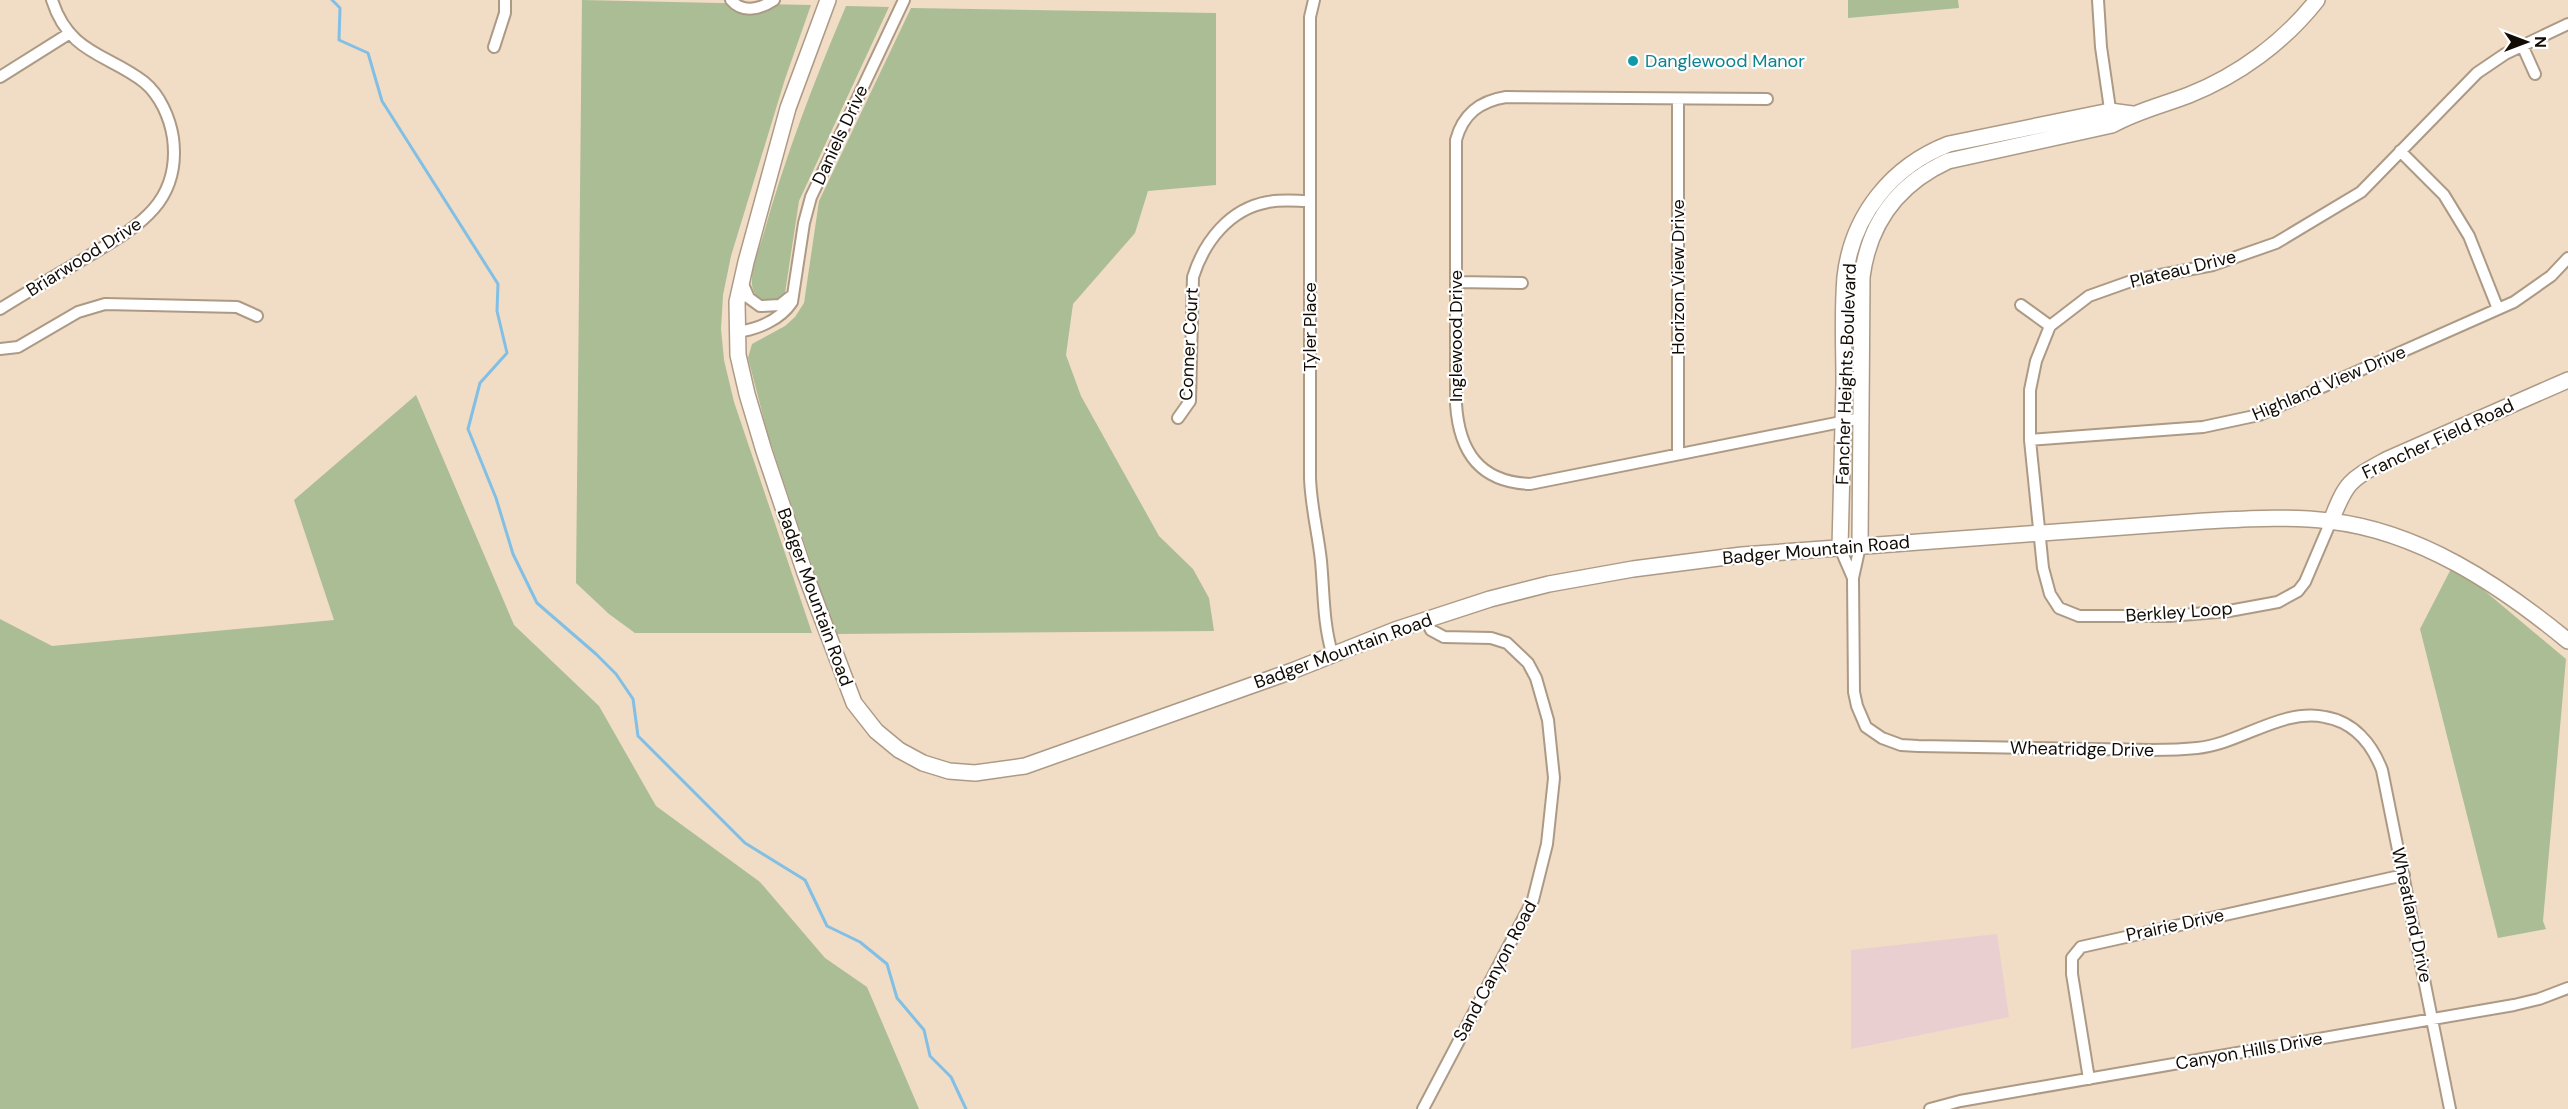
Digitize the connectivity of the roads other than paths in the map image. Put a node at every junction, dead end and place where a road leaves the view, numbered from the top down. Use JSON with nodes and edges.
{"nodes":[{"id":1,"x":52,"y":0,"type":"edge"},
{"id":2,"x":505,"y":0,"type":"edge"},
{"id":3,"x":731,"y":0,"type":"edge"},
{"id":4,"x":774,"y":0,"type":"edge"},
{"id":5,"x":828,"y":0,"type":"edge"},
{"id":6,"x":904,"y":0,"type":"edge"},
{"id":7,"x":1314,"y":0,"type":"edge"},
{"id":8,"x":2098,"y":0,"type":"edge"},
{"id":9,"x":2317,"y":0,"type":"edge"},
{"id":10,"x":2568,"y":24,"type":"edge"},
{"id":11,"x":70,"y":33,"type":"junction"},
{"id":12,"x":2522,"y":45,"type":"junction"},
{"id":13,"x":494,"y":47,"type":"dead end"},
{"id":14,"x":2535,"y":74,"type":"dead end"},
{"id":15,"x":0,"y":77,"type":"edge"},
{"id":16,"x":1767,"y":99,"type":"dead end"},
{"id":17,"x":1678,"y":100,"type":"junction"},
{"id":18,"x":2111,"y":118,"type":"junction"},
{"id":19,"x":2400,"y":151,"type":"junction"},
{"id":20,"x":1310,"y":201,"type":"junction"},
{"id":21,"x":2568,"y":258,"type":"edge"},
{"id":22,"x":797,"y":277,"type":"junction"},
{"id":23,"x":741,"y":280,"type":"junction"},
{"id":24,"x":1456,"y":282,"type":"junction"},
{"id":25,"x":1522,"y":284,"type":"dead end"},
{"id":26,"x":2021,"y":305,"type":"dead end"},
{"id":27,"x":0,"y":309,"type":"edge"},
{"id":28,"x":2498,"y":309,"type":"junction"},
{"id":29,"x":257,"y":316,"type":"dead end"},
{"id":30,"x":2050,"y":326,"type":"junction"},
{"id":31,"x":737,"y":332,"type":"junction"},
{"id":32,"x":0,"y":349,"type":"edge"},
{"id":33,"x":2568,"y":380,"type":"edge"},
{"id":34,"x":1178,"y":418,"type":"dead end"},
{"id":35,"x":1861,"y":418,"type":"junction"},
{"id":36,"x":1843,"y":421,"type":"junction"},
{"id":37,"x":2030,"y":440,"type":"junction"},
{"id":38,"x":1678,"y":453,"type":"junction"},
{"id":39,"x":2331,"y":521,"type":"junction"},
{"id":40,"x":2039,"y":534,"type":"junction"},
{"id":41,"x":1860,"y":546,"type":"junction"},
{"id":42,"x":1840,"y":548,"type":"junction"},
{"id":43,"x":1853,"y":578,"type":"junction"},
{"id":44,"x":1426,"y":620,"type":"junction"},
{"id":45,"x":2568,"y":641,"type":"edge"},
{"id":46,"x":1332,"y":653,"type":"junction"},
{"id":47,"x":2391,"y":811,"type":"joint"},
{"id":48,"x":2404,"y":875,"type":"junction"},
{"id":49,"x":2568,"y":988,"type":"edge"},
{"id":50,"x":2434,"y":1019,"type":"junction"},
{"id":51,"x":2089,"y":1079,"type":"junction"},
{"id":52,"x":1423,"y":1109,"type":"edge"},
{"id":53,"x":1930,"y":1109,"type":"edge"},
{"id":54,"x":2450,"y":1109,"type":"edge"}],
"edges":[{"from":1,"to":11,"type":"street","name":"Briarwood Drive"},
{"from":2,"to":13,"type":"street"},
{"from":3,"to":4,"type":"street"},
{"from":5,"to":23,"type":"main road","name":"Badger Mountain Road"},
{"from":6,"to":22,"type":"street","name":"Daniels Drive"},
{"from":7,"to":20,"type":"street","name":"Tyler Place"},
{"from":8,"to":18,"type":"street"},
{"from":9,"to":18,"type":"main road","name":"Fancher Heights Boulevard"},
{"from":10,"to":12,"type":"street","name":"Plateau Drive"},
{"from":11,"to":15,"type":"street"},
{"from":11,"to":27,"type":"street","name":"Briarwood Drive"},
{"from":12,"to":14,"type":"street"},
{"from":12,"to":19,"type":"street","name":"Plateau Drive"},
{"from":16,"to":17,"type":"street","name":"Inglewood Drive"},
{"from":17,"to":24,"type":"street","name":"Inglewood Drive"},
{"from":17,"to":38,"type":"street","name":"Horizon View Drive"},
{"from":18,"to":35,"type":"main road","name":"Fancher Heights Boulevard"},
{"from":18,"to":36,"type":"main road","name":"Fancher Heights Boulevard"},
{"from":19,"to":28,"type":"street"},
{"from":19,"to":30,"type":"street","name":"Plateau Drive"},
{"from":20,"to":34,"type":"street","name":"Conner Court"},
{"from":20,"to":46,"type":"street","name":"Tyler Place"},
{"from":21,"to":28,"type":"street","name":"Highland View Drive"},
{"from":22,"to":23,"type":"street","name":"Daniels Drive"},
{"from":22,"to":31,"type":"street","name":"Daniels Drive"},
{"from":23,"to":31,"type":"main road","name":"Badger Mountain Road"},
{"from":24,"to":25,"type":"street"},
{"from":24,"to":38,"type":"street","name":"Inglewood Drive"},
{"from":26,"to":30,"type":"street"},
{"from":28,"to":37,"type":"street","name":"Highland View Drive"},
{"from":29,"to":32,"type":"street"},
{"from":30,"to":37,"type":"street"},
{"from":31,"to":46,"type":"main road","name":"Badger Mountain Road"},
{"from":33,"to":39,"type":"main road","name":"Francher Field Road"},
{"from":35,"to":36,"type":"street","name":"Inglewood Drive"},
{"from":35,"to":41,"type":"main road","name":"Fancher Heights Boulevard"},
{"from":36,"to":38,"type":"street","name":"Inglewood Drive"},
{"from":36,"to":42,"type":"main road","name":"Fancher Heights Boulevard"},
{"from":37,"to":40,"type":"street"},
{"from":39,"to":40,"type":"main road","name":"Badger Mountain Road"},
{"from":39,"to":40,"type":"street","name":"Berkley Loop"},
{"from":39,"to":45,"type":"main road","name":"Badger Mountain Road"},
{"from":40,"to":41,"type":"main road","name":"Badger Mountain Road"},
{"from":41,"to":42,"type":"main road","name":"Badger Mountain Road"},
{"from":41,"to":43,"type":"street","name":"Wheatridge Drive"},
{"from":42,"to":43,"type":"street","name":"Wheatridge Drive"},
{"from":42,"to":44,"type":"main road","name":"Badger Mountain Road"},
{"from":43,"to":47,"type":"street","name":"Wheatridge Drive"},
{"from":44,"to":46,"type":"main road","name":"Badger Mountain Road"},
{"from":44,"to":52,"type":"street","name":"Sand Canyon Road"},
{"from":47,"to":48,"type":"street","name":"Wheatland Drive"},
{"from":48,"to":50,"type":"street","name":"Wheatland Drive"},
{"from":48,"to":51,"type":"street","name":"Prairie Drive"},
{"from":49,"to":50,"type":"street","name":"Canyon Hills Drive"},
{"from":50,"to":51,"type":"street","name":"Canyon Hills Drive"},
{"from":50,"to":54,"type":"street"},
{"from":51,"to":53,"type":"street","name":"Canyon Hills Drive"}]}
